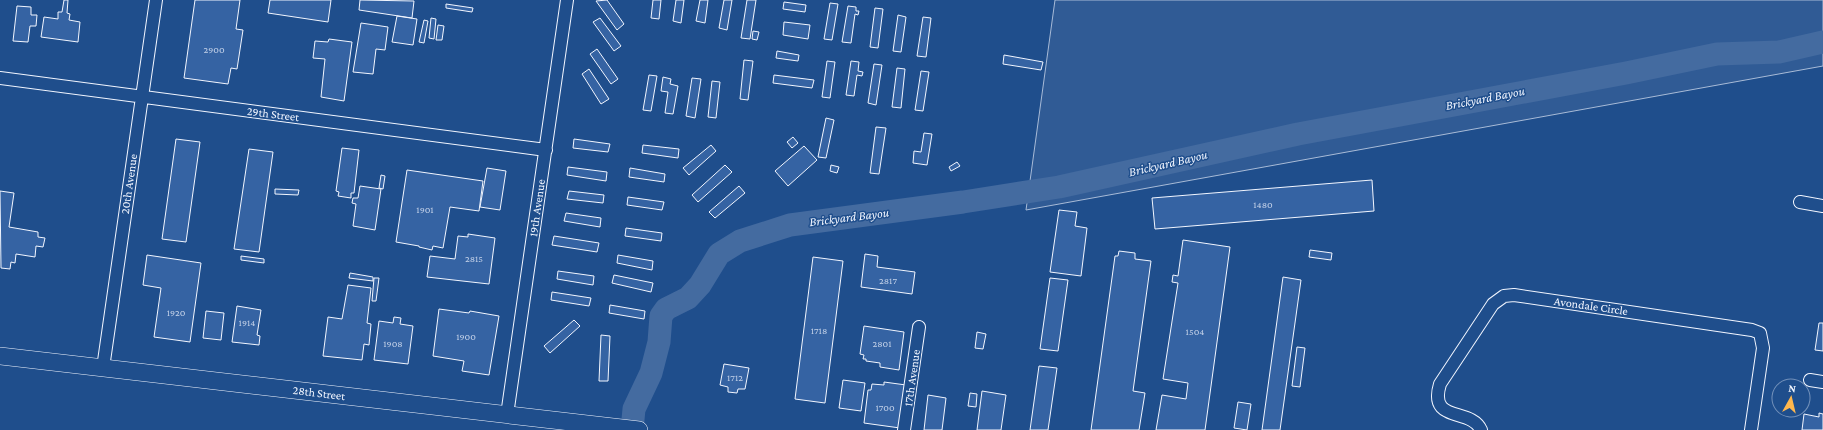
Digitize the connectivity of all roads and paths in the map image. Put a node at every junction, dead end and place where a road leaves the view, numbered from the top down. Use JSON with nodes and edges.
{"nodes":[{"id":1,"x":156,"y":0,"type":"edge"},
{"id":2,"x":567,"y":0,"type":"edge"},
{"id":3,"x":0,"y":78,"type":"edge"},
{"id":4,"x":142,"y":97,"type":"junction"},
{"id":5,"x":546,"y":150,"type":"junction"},
{"id":6,"x":1800,"y":202,"type":"dead end"},
{"id":7,"x":1823,"y":206,"type":"edge"},
{"id":8,"x":919,"y":327,"type":"dead end"},
{"id":9,"x":0,"y":356,"type":"edge"},
{"id":10,"x":103,"y":368,"type":"junction"},
{"id":11,"x":1811,"y":380,"type":"edge"},
{"id":12,"x":1823,"y":382,"type":"edge"},
{"id":13,"x":507,"y":415,"type":"junction"},
{"id":14,"x":639,"y":430,"type":"edge"},
{"id":15,"x":904,"y":430,"type":"edge"},
{"id":16,"x":1481,"y":430,"type":"edge"},
{"id":17,"x":1751,"y":430,"type":"edge"}],
"edges":[{"from":1,"to":4,"type":"street","name":"20th Avenue"},
{"from":2,"to":5,"type":"street","name":"19th Avenue"},
{"from":3,"to":4,"type":"street","name":"29th Street"},
{"from":4,"to":5,"type":"street","name":"29th Street"},
{"from":4,"to":10,"type":"street","name":"20th Avenue"},
{"from":5,"to":13,"type":"street","name":"19th Avenue"},
{"from":6,"to":7,"type":"street"},
{"from":8,"to":15,"type":"street","name":"17th Avenue"},
{"from":9,"to":10,"type":"main road","name":"28th Street"},
{"from":10,"to":13,"type":"main road","name":"28th Street"},
{"from":11,"to":12,"type":"street"},
{"from":13,"to":14,"type":"main road","name":"28th Street"},
{"from":16,"to":17,"type":"street","name":"Avondale Circle"}]}
